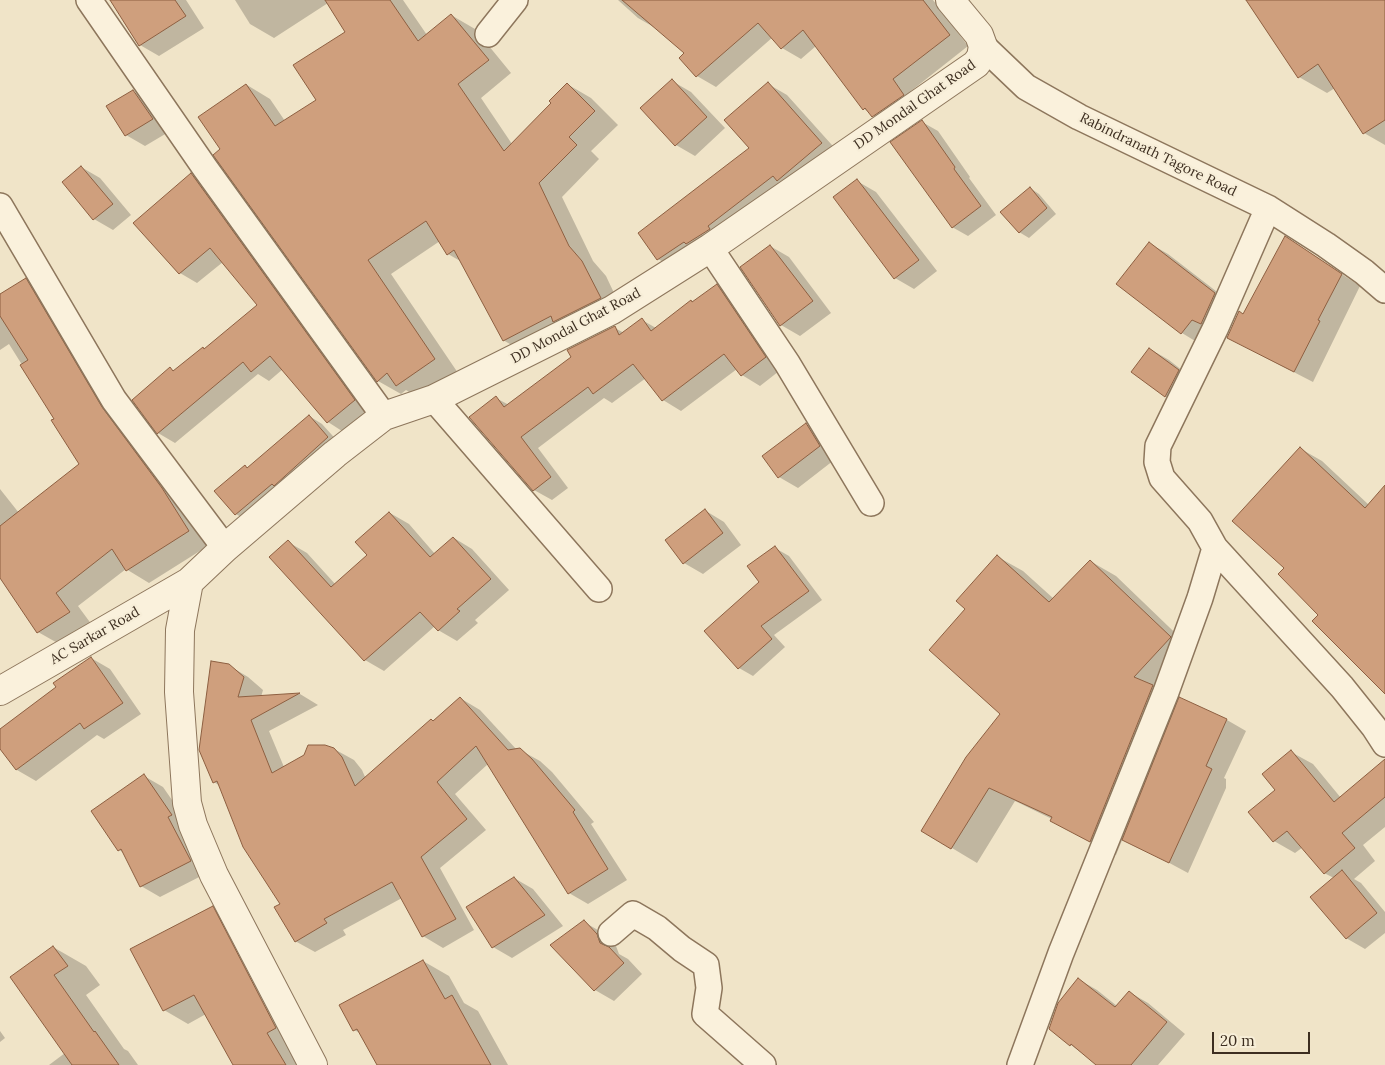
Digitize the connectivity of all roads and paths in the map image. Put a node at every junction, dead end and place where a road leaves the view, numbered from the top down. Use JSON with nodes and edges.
{"nodes":[{"id":1,"x":515,"y":0,"type":"edge"},
{"id":2,"x":950,"y":0,"type":"edge"},
{"id":3,"x":92,"y":1,"type":"edge"},
{"id":4,"x":488,"y":34,"type":"dead end"},
{"id":5,"x":983,"y":46,"type":"junction"},
{"id":6,"x":0,"y":206,"type":"edge"},
{"id":7,"x":1268,"y":208,"type":"junction"},
{"id":8,"x":710,"y":248,"type":"junction"},
{"id":9,"x":1385,"y":290,"type":"edge"},
{"id":10,"x":434,"y":398,"type":"junction"},
{"id":11,"x":384,"y":416,"type":"junction"},
{"id":12,"x":871,"y":503,"type":"dead end"},
{"id":13,"x":225,"y":548,"type":"junction"},
{"id":14,"x":1215,"y":548,"type":"junction"},
{"id":15,"x":189,"y":582,"type":"junction"},
{"id":16,"x":599,"y":589,"type":"dead end"},
{"id":17,"x":0,"y":691,"type":"edge"},
{"id":18,"x":1385,"y":744,"type":"edge"},
{"id":19,"x":611,"y":933,"type":"dead end"},
{"id":20,"x":314,"y":1065,"type":"edge"},
{"id":21,"x":763,"y":1065,"type":"edge"},
{"id":22,"x":1020,"y":1065,"type":"edge"}],
"edges":[{"from":1,"to":4,"type":"street"},
{"from":2,"to":5,"type":"street","name":"Rabindranath Tagore Road"},
{"from":3,"to":11,"type":"street"},
{"from":5,"to":7,"type":"street","name":"Rabindranath Tagore Road"},
{"from":5,"to":8,"type":"street","name":"DD Mondal Ghat Road"},
{"from":6,"to":13,"type":"street"},
{"from":7,"to":9,"type":"street","name":"Rabindranath Tagore Road"},
{"from":7,"to":14,"type":"street"},
{"from":8,"to":10,"type":"street","name":"DD Mondal Ghat Road"},
{"from":8,"to":12,"type":"street"},
{"from":10,"to":11,"type":"street","name":"DD Mondal Ghat Road"},
{"from":10,"to":16,"type":"street"},
{"from":11,"to":13,"type":"street","name":"DD Mondal Ghat Road"},
{"from":13,"to":15,"type":"street","name":"DD Mondal Ghat Road"},
{"from":14,"to":18,"type":"street"},
{"from":14,"to":22,"type":"street"},
{"from":15,"to":17,"type":"street","name":"AC Sarkar Road"},
{"from":15,"to":20,"type":"street"},
{"from":19,"to":21,"type":"street"}]}
